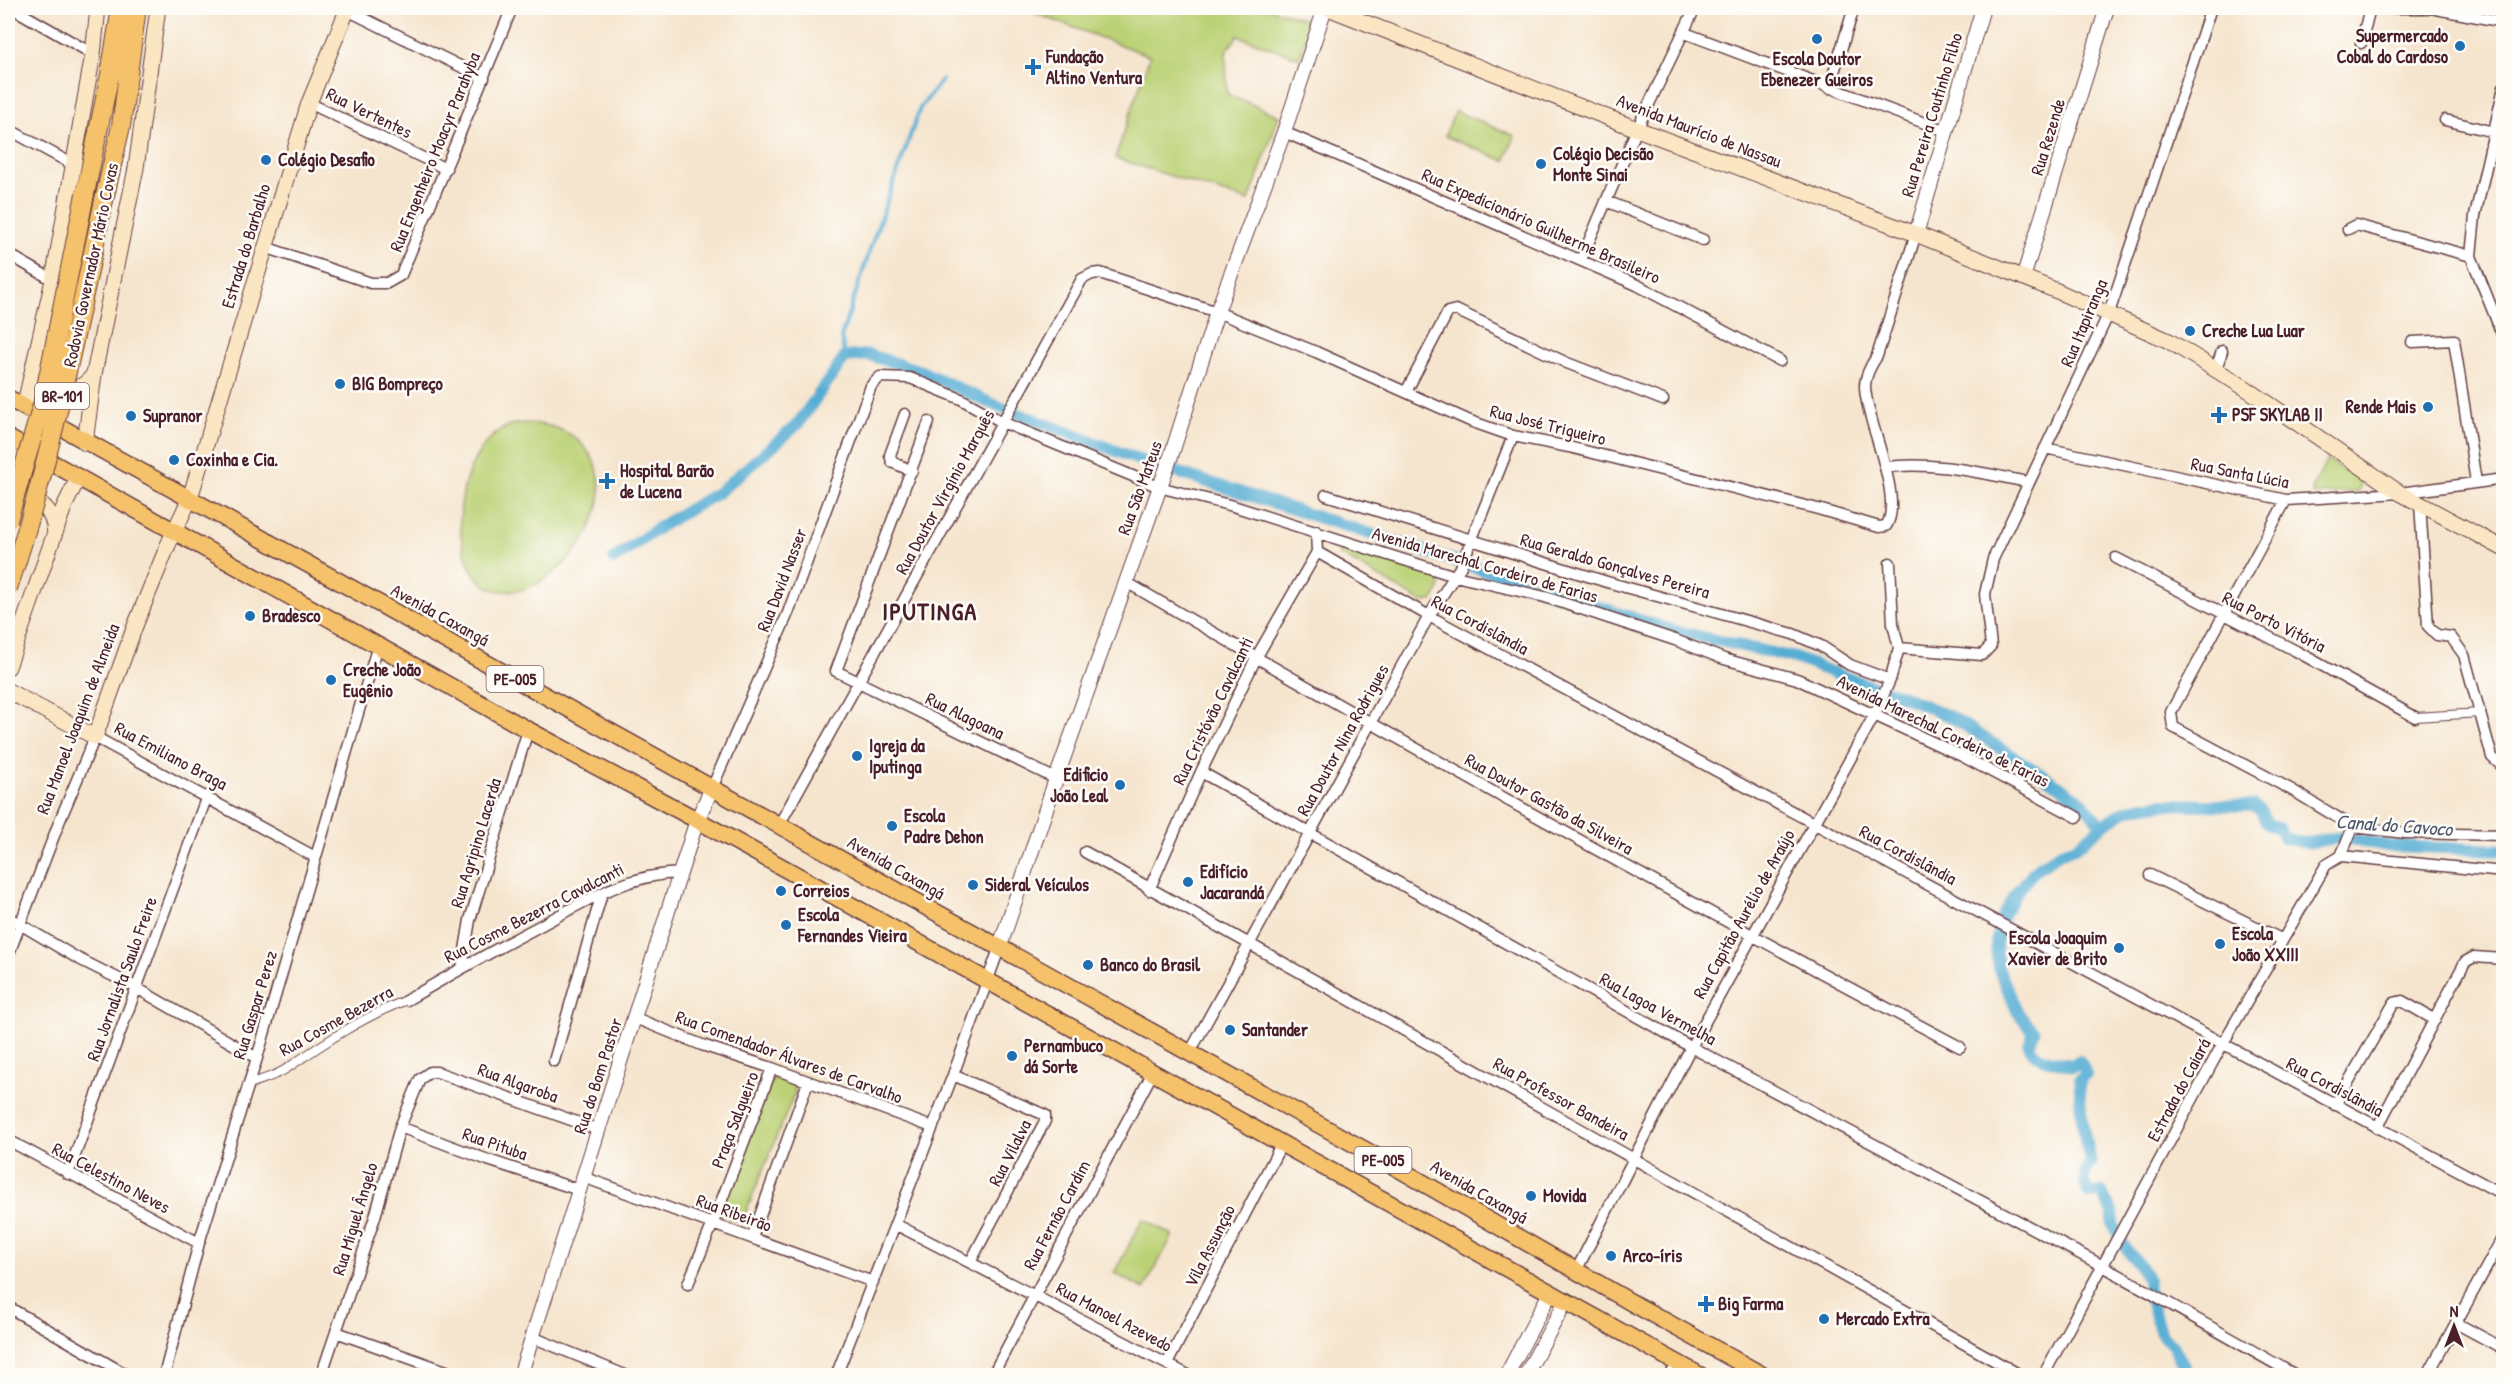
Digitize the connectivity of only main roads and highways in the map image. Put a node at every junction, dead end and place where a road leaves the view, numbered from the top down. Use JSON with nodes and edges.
{"nodes":[{"id":1,"x":99,"y":8,"type":"edge"},
{"id":2,"x":121,"y":8,"type":"edge"},
{"id":3,"x":137,"y":8,"type":"edge"},
{"id":4,"x":158,"y":8,"type":"edge"},
{"id":5,"x":344,"y":8,"type":"edge"},
{"id":6,"x":1327,"y":8,"type":"edge"},
{"id":7,"x":35,"y":358,"type":"junction"},
{"id":8,"x":94,"y":374,"type":"junction"},
{"id":9,"x":8,"y":398,"type":"edge"},
{"id":10,"x":24,"y":408,"type":"junction"},
{"id":11,"x":12,"y":440,"type":"edge"},
{"id":12,"x":85,"y":442,"type":"junction"},
{"id":13,"x":8,"y":473,"type":"edge"},
{"id":14,"x":78,"y":478,"type":"junction"},
{"id":15,"x":190,"y":498,"type":"junction"},
{"id":16,"x":8,"y":500,"type":"edge"},
{"id":17,"x":8,"y":520,"type":"edge"},
{"id":18,"x":173,"y":532,"type":"junction"},
{"id":19,"x":55,"y":533,"type":"junction"},
{"id":20,"x":2504,"y":549,"type":"edge"},
{"id":21,"x":8,"y":588,"type":"edge"},
{"id":22,"x":8,"y":668,"type":"edge"},
{"id":23,"x":8,"y":691,"type":"edge"},
{"id":24,"x":95,"y":737,"type":"joint"},
{"id":25,"x":1674,"y":1369,"type":"edge"},
{"id":26,"x":1701,"y":1376,"type":"edge"},
{"id":27,"x":1764,"y":1376,"type":"edge"}],
"edges":[{"from":1,"to":7,"type":"main road"},
{"from":2,"to":17,"type":"highway","name":"Rodovia Governador Mário Covas","number":"BR-101","bridge":true},
{"from":3,"to":21,"type":"highway","name":"Rodovia Governador Mário Covas","number":"BR-101","bridge":true},
{"from":4,"to":8,"type":"main road"},
{"from":5,"to":15,"type":"main road","name":"Estrada do Barbalho"},
{"from":6,"to":20,"type":"main road","name":"Avenida Maurício de Nassau"},
{"from":7,"to":8,"type":"main road"},
{"from":7,"to":10,"type":"main road"},
{"from":8,"to":12,"type":"main road"},
{"from":9,"to":10,"type":"main road","name":"Avenida Caxangá","number":"PE-005"},
{"from":10,"to":12,"type":"main road","name":"Avenida Caxangá","number":"PE-005"},
{"from":11,"to":13,"type":"main road"},
{"from":11,"to":14,"type":"main road","number":"PE-005"},
{"from":12,"to":15,"type":"main road","name":"Avenida Caxangá","number":"PE-005"},
{"from":14,"to":18,"type":"main road","number":"PE-005"},
{"from":14,"to":19,"type":"main road"},
{"from":15,"to":18,"type":"main road","name":"Rua Manoel Joaquim de Almeida"},
{"from":15,"to":27,"type":"main road","name":"Avenida Caxangá","number":"PE-005"},
{"from":16,"to":19,"type":"main road"},
{"from":18,"to":24,"type":"main road","name":"Rua Manoel Joaquim de Almeida"},
{"from":18,"to":25,"type":"main road","number":"PE-005"},
{"from":19,"to":22,"type":"main road"},
{"from":23,"to":24,"type":"main road","name":"Rua Emiliano Braga"},
{"from":25,"to":26,"type":"main road","number":"PE-005"}]}
